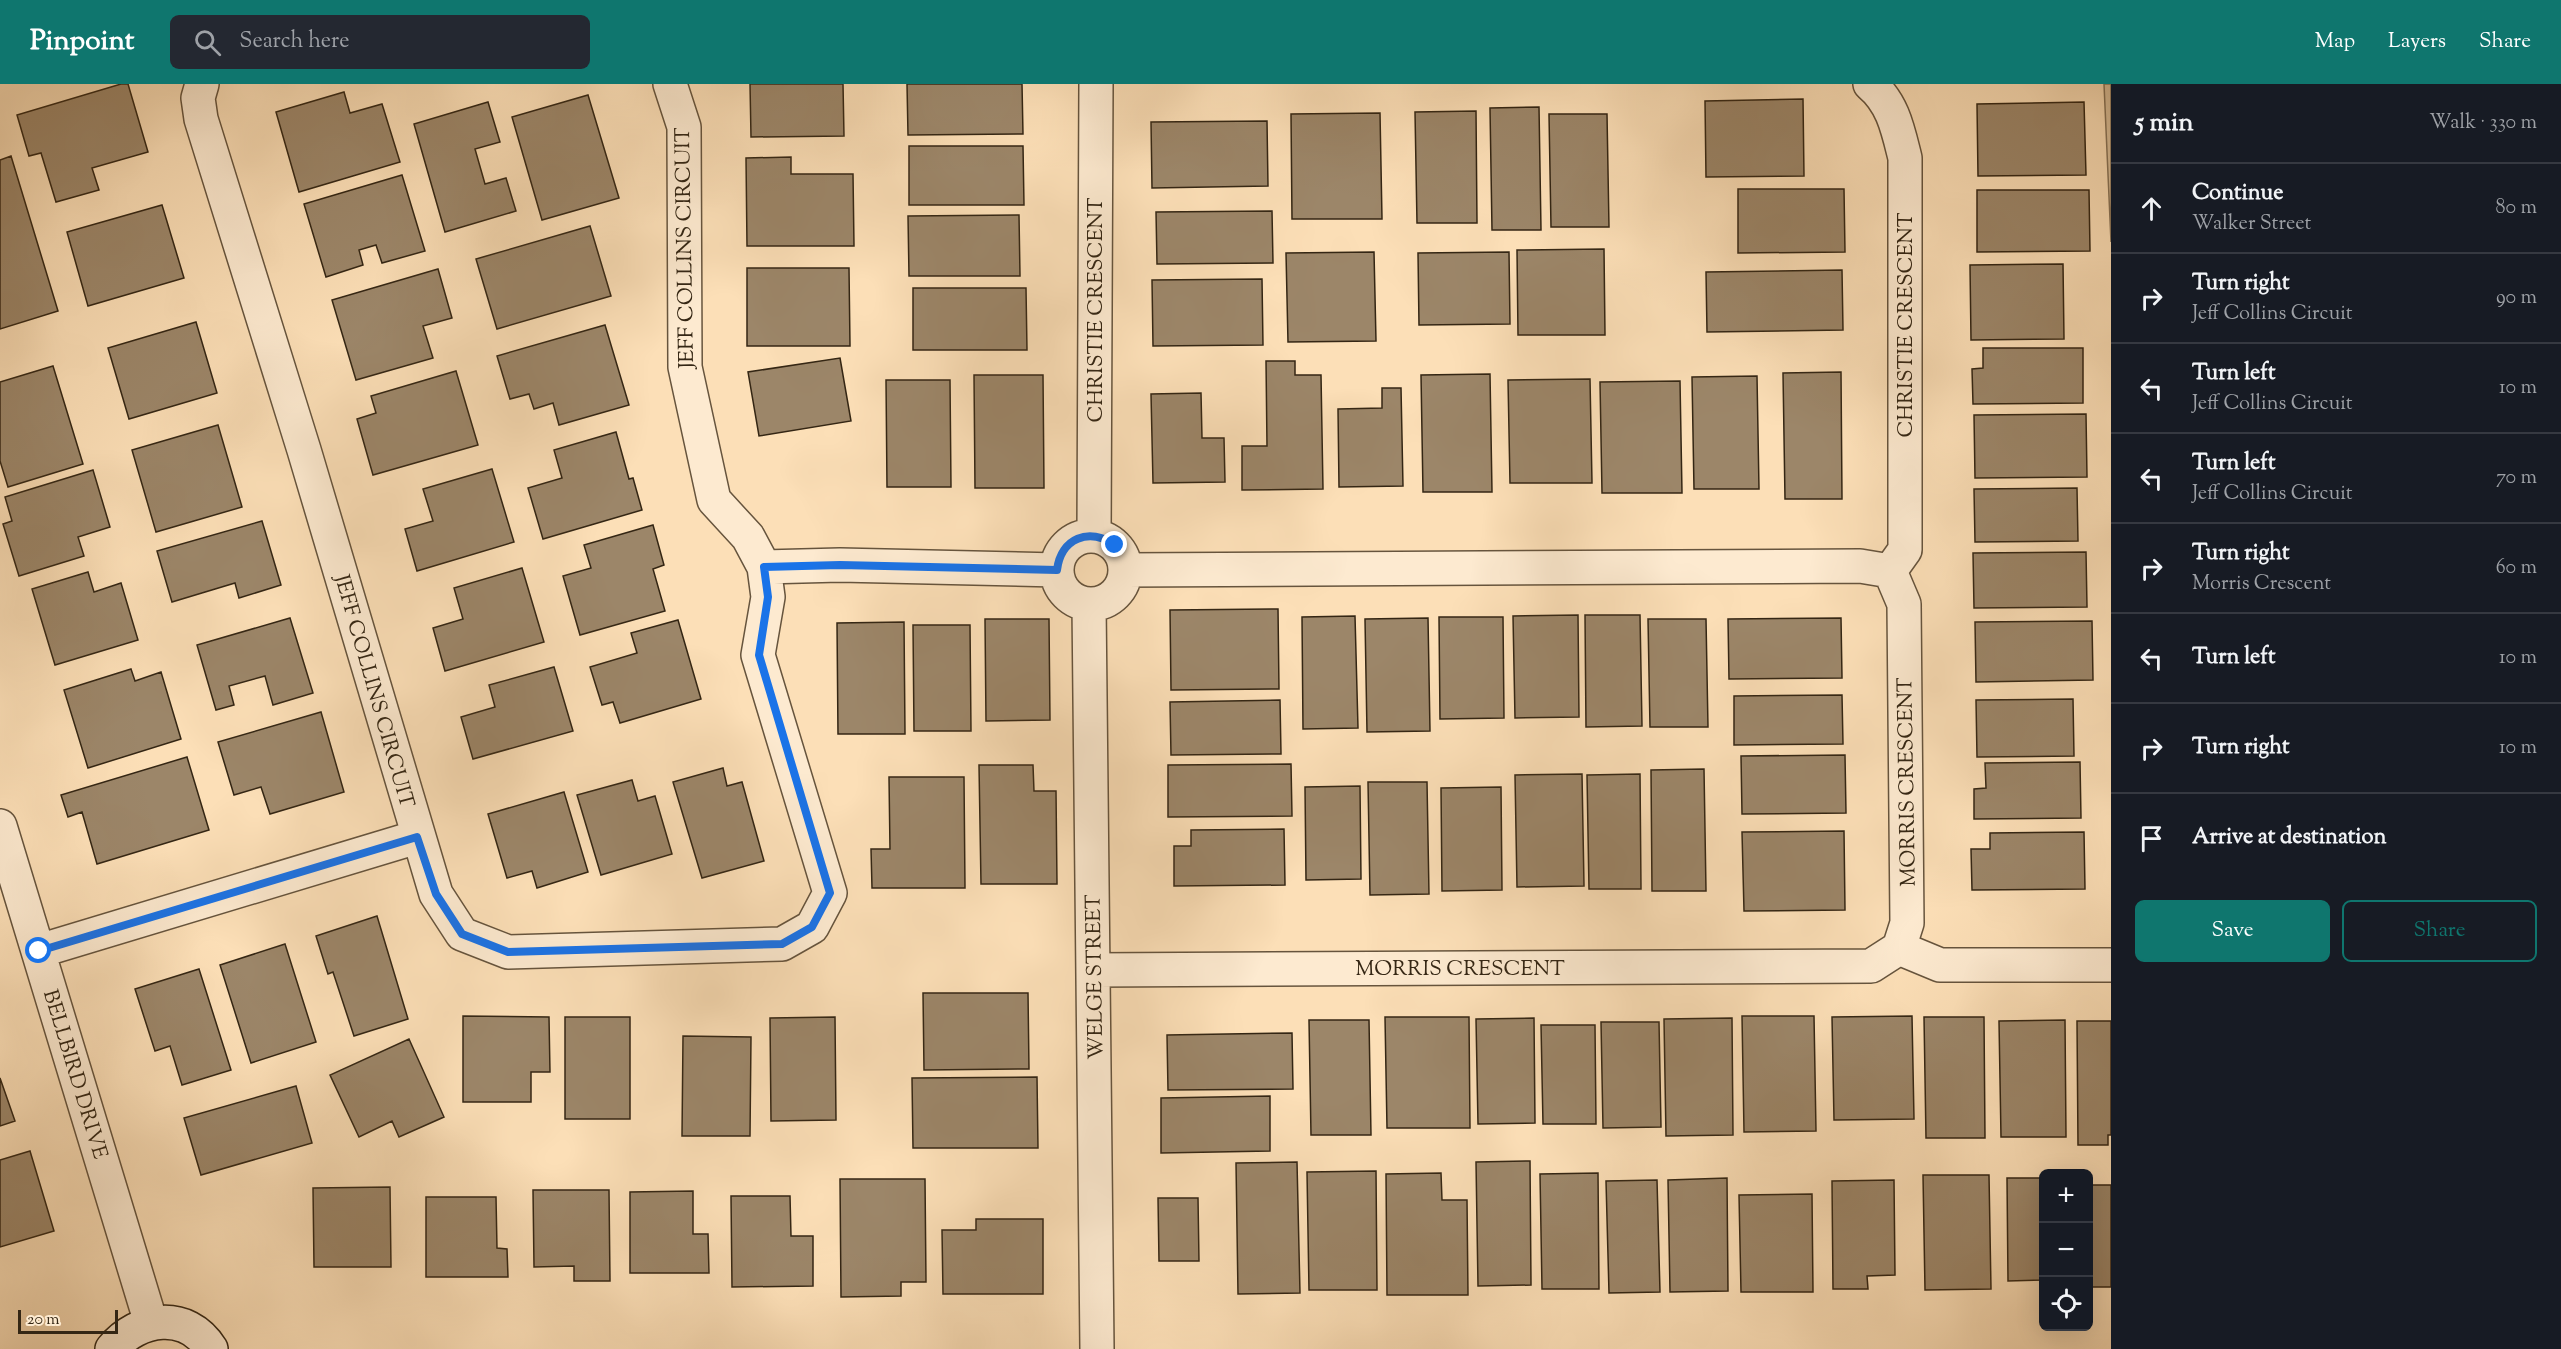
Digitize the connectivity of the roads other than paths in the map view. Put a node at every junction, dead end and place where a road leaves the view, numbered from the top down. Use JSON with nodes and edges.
{"nodes":[{"id":1,"x":202,"y":84,"type":"edge"},
{"id":2,"x":670,"y":84,"type":"edge"},
{"id":3,"x":1096,"y":84,"type":"edge"},
{"id":4,"x":1870,"y":84,"type":"edge"},
{"id":5,"x":1094,"y":535,"type":"junction"},
{"id":6,"x":764,"y":567,"type":"junction"},
{"id":7,"x":1057,"y":570,"type":"junction"},
{"id":8,"x":1125,"y":570,"type":"junction"},
{"id":9,"x":1890,"y":572,"type":"junction"},
{"id":10,"x":1089,"y":604,"type":"junction"},
{"id":11,"x":0,"y":826,"type":"edge"},
{"id":12,"x":417,"y":837,"type":"junction"},
{"id":13,"x":1899,"y":948,"type":"junction"},
{"id":14,"x":39,"y":951,"type":"junction"},
{"id":15,"x":2111,"y":965,"type":"edge"},
{"id":16,"x":1094,"y":970,"type":"junction"},
{"id":17,"x":151,"y":1323,"type":"junction"},
{"id":18,"x":112,"y":1349,"type":"edge"},
{"id":19,"x":211,"y":1349,"type":"edge"},
{"id":20,"x":1097,"y":1349,"type":"edge"}],
"edges":[{"from":1,"to":12,"type":"street","name":"JEFF COLLINS CIRCUIT"},
{"from":2,"to":6,"type":"street","name":"JEFF COLLINS CIRCUIT"},
{"from":3,"to":5,"type":"street","name":"CHRISTIE CRESCENT"},
{"from":4,"to":9,"type":"street","name":"CHRISTIE CRESCENT"},
{"from":5,"to":7,"type":"street"},
{"from":5,"to":8,"type":"street"},
{"from":6,"to":7,"type":"street"},
{"from":6,"to":12,"type":"street","name":"JEFF COLLINS CIRCUIT"},
{"from":7,"to":10,"type":"street"},
{"from":8,"to":9,"type":"street"},
{"from":8,"to":10,"type":"street"},
{"from":9,"to":13,"type":"street","name":"MORRIS CRESCENT"},
{"from":10,"to":16,"type":"street","name":"WELGE STREET"},
{"from":11,"to":14,"type":"street","name":"BELLBIRD DRIVE"},
{"from":12,"to":14,"type":"street"},
{"from":13,"to":15,"type":"street"},
{"from":13,"to":16,"type":"street","name":"MORRIS CRESCENT"},
{"from":14,"to":17,"type":"street","name":"BELLBIRD DRIVE"},
{"from":16,"to":20,"type":"street","name":"WELGE STREET"},
{"from":17,"to":18,"type":"street"},
{"from":17,"to":19,"type":"street"}]}
